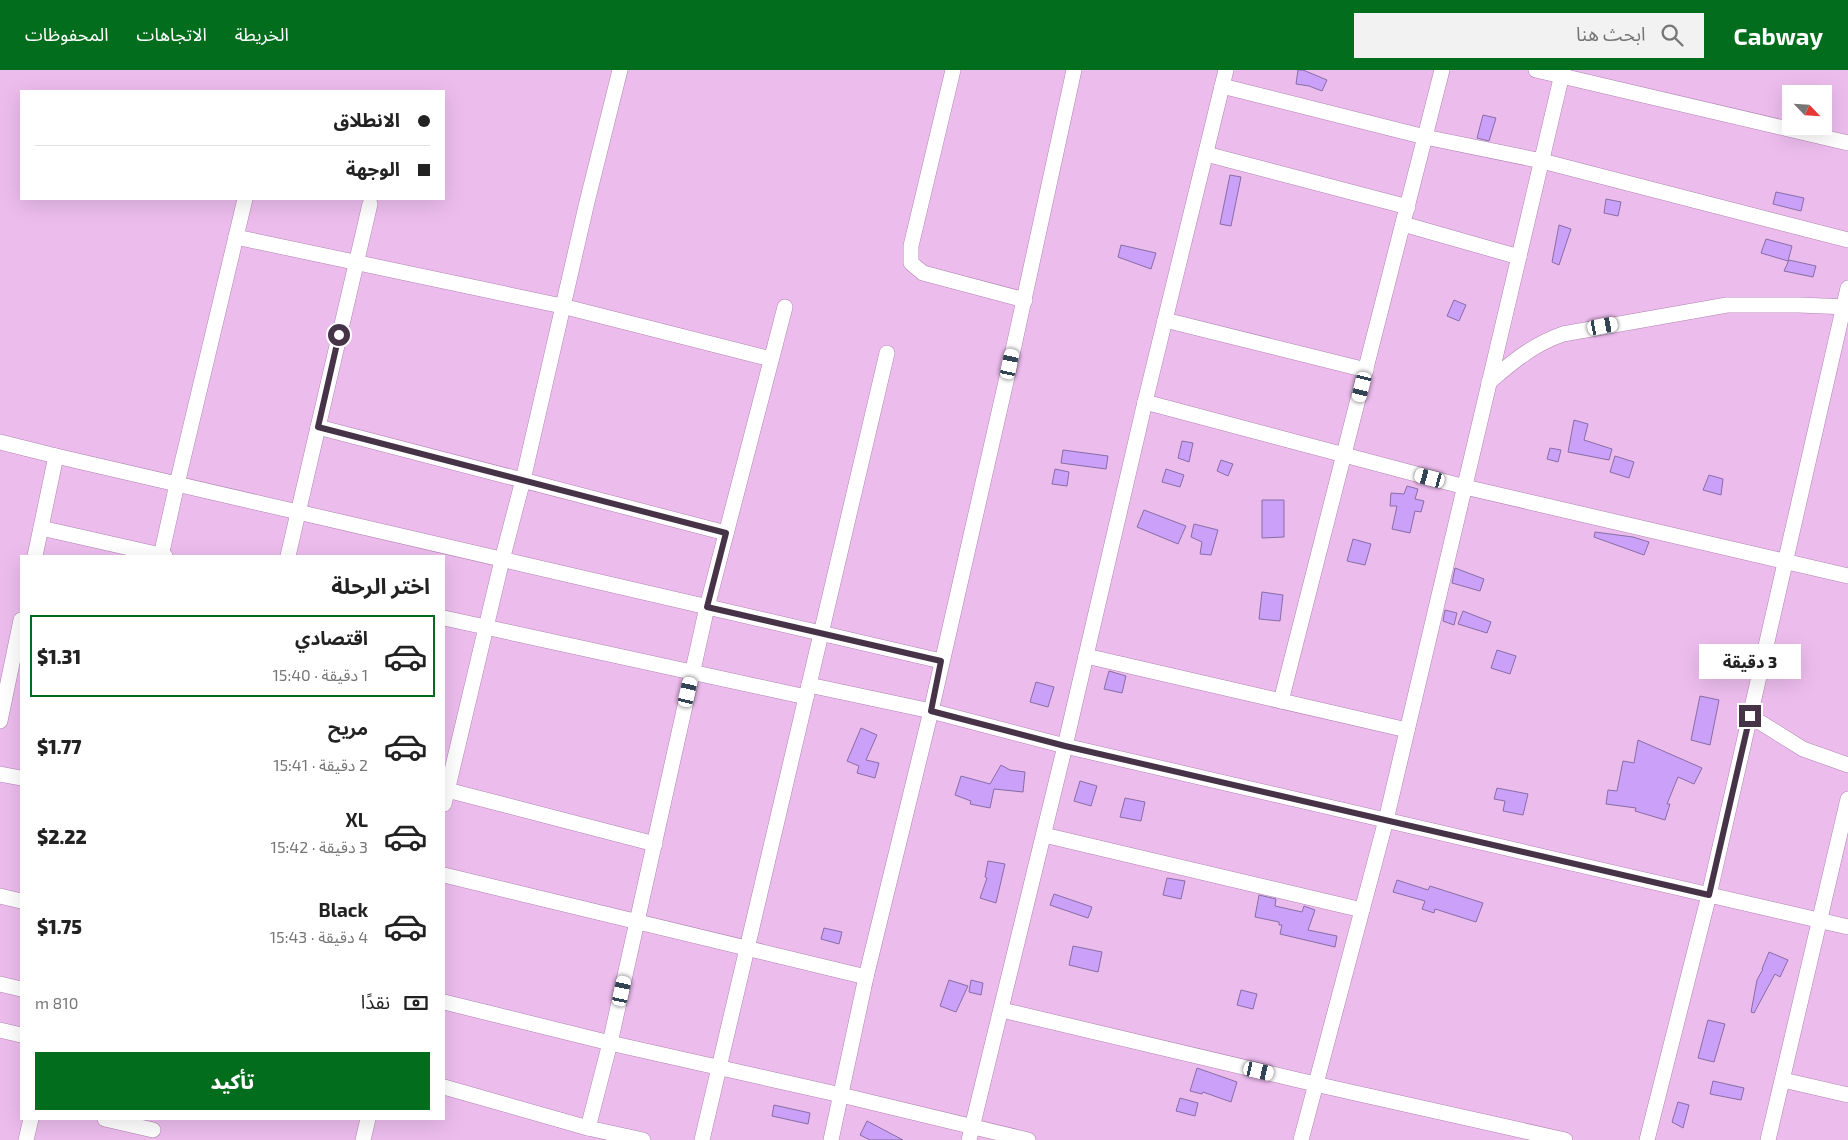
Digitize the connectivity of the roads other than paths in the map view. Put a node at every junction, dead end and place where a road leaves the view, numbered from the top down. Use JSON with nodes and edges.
{"nodes":[{"id":1,"x":620,"y":70,"type":"edge"},
{"id":2,"x":953,"y":70,"type":"edge"},
{"id":3,"x":1074,"y":70,"type":"edge"},
{"id":4,"x":1226,"y":70,"type":"edge"},
{"id":5,"x":1442,"y":70,"type":"edge"},
{"id":6,"x":1536,"y":70,"type":"edge"},
{"id":7,"x":1562,"y":73,"type":"edge"},
{"id":8,"x":1222,"y":86,"type":"junction"},
{"id":9,"x":1425,"y":137,"type":"junction"},
{"id":10,"x":1848,"y":143,"type":"edge"},
{"id":11,"x":1206,"y":154,"type":"junction"},
{"id":12,"x":1542,"y":161,"type":"junction"},
{"id":13,"x":245,"y":200,"type":"edge"},
{"id":14,"x":370,"y":204,"type":"dead end"},
{"id":15,"x":1408,"y":207,"type":"junction"},
{"id":16,"x":1403,"y":224,"type":"junction"},
{"id":17,"x":236,"y":237,"type":"junction"},
{"id":18,"x":1848,"y":240,"type":"edge"},
{"id":19,"x":1519,"y":256,"type":"junction"},
{"id":20,"x":357,"y":262,"type":"junction"},
{"id":21,"x":1848,"y":288,"type":"edge"},
{"id":22,"x":1025,"y":300,"type":"junction"},
{"id":23,"x":562,"y":306,"type":"junction"},
{"id":24,"x":1846,"y":306,"type":"edge"},
{"id":25,"x":785,"y":307,"type":"dead end"},
{"id":26,"x":1165,"y":320,"type":"junction"},
{"id":27,"x":887,"y":353,"type":"dead end"},
{"id":28,"x":771,"y":359,"type":"junction"},
{"id":29,"x":1366,"y":370,"type":"junction"},
{"id":30,"x":1489,"y":382,"type":"junction"},
{"id":31,"x":1145,"y":402,"type":"junction"},
{"id":32,"x":318,"y":427,"type":"junction"},
{"id":33,"x":0,"y":442,"type":"edge"},
{"id":34,"x":1344,"y":455,"type":"junction"},
{"id":35,"x":56,"y":456,"type":"junction"},
{"id":36,"x":523,"y":480,"type":"junction"},
{"id":37,"x":177,"y":484,"type":"junction"},
{"id":38,"x":1465,"y":487,"type":"junction"},
{"id":39,"x":298,"y":512,"type":"junction"},
{"id":40,"x":41,"y":528,"type":"junction"},
{"id":41,"x":726,"y":533,"type":"junction"},
{"id":42,"x":35,"y":555,"type":"edge"},
{"id":43,"x":159,"y":555,"type":"edge"},
{"id":44,"x":163,"y":555,"type":"edge"},
{"id":45,"x":288,"y":555,"type":"edge"},
{"id":46,"x":502,"y":560,"type":"junction"},
{"id":47,"x":1785,"y":561,"type":"junction"},
{"id":48,"x":1848,"y":576,"type":"edge"},
{"id":49,"x":707,"y":607,"type":"junction"},
{"id":50,"x":445,"y":618,"type":"edge"},
{"id":51,"x":486,"y":628,"type":"junction"},
{"id":52,"x":20,"y":631,"type":"edge"},
{"id":53,"x":820,"y":634,"type":"junction"},
{"id":54,"x":1086,"y":656,"type":"junction"},
{"id":55,"x":941,"y":661,"type":"junction"},
{"id":56,"x":692,"y":673,"type":"junction"},
{"id":57,"x":808,"y":691,"type":"junction"},
{"id":58,"x":1281,"y":701,"type":"junction"},
{"id":59,"x":931,"y":711,"type":"junction"},
{"id":60,"x":1750,"y":716,"type":"junction"},
{"id":61,"x":0,"y":721,"type":"edge"},
{"id":62,"x":1407,"y":730,"type":"junction"},
{"id":63,"x":1065,"y":746,"type":"junction"},
{"id":64,"x":1848,"y":764,"type":"edge"},
{"id":65,"x":0,"y":774,"type":"edge"},
{"id":66,"x":20,"y":778,"type":"edge"},
{"id":67,"x":445,"y":797,"type":"edge"},
{"id":68,"x":1848,"y":799,"type":"edge"},
{"id":69,"x":1386,"y":820,"type":"junction"},
{"id":70,"x":1044,"y":835,"type":"junction"},
{"id":71,"x":654,"y":844,"type":"junction"},
{"id":72,"x":445,"y":875,"type":"edge"},
{"id":73,"x":1709,"y":895,"type":"junction"},
{"id":74,"x":0,"y":896,"type":"edge"},
{"id":75,"x":20,"y":901,"type":"edge"},
{"id":76,"x":1362,"y":910,"type":"junction"},
{"id":77,"x":1819,"y":920,"type":"junction"},
{"id":78,"x":637,"y":923,"type":"junction"},
{"id":79,"x":1848,"y":927,"type":"edge"},
{"id":80,"x":747,"y":948,"type":"junction"},
{"id":81,"x":866,"y":977,"type":"junction"},
{"id":82,"x":0,"y":984,"type":"edge"},
{"id":83,"x":20,"y":989,"type":"edge"},
{"id":84,"x":445,"y":1002,"type":"edge"},
{"id":85,"x":1002,"y":1010,"type":"junction"},
{"id":86,"x":0,"y":1030,"type":"edge"},
{"id":87,"x":20,"y":1035,"type":"edge"},
{"id":88,"x":610,"y":1042,"type":"junction"},
{"id":89,"x":720,"y":1067,"type":"junction"},
{"id":90,"x":1783,"y":1080,"type":"junction"},
{"id":91,"x":1315,"y":1084,"type":"junction"},
{"id":92,"x":445,"y":1087,"type":"edge"},
{"id":93,"x":841,"y":1095,"type":"junction"},
{"id":94,"x":1848,"y":1095,"type":"edge"},
{"id":95,"x":31,"y":1120,"type":"edge"},
{"id":96,"x":109,"y":1120,"type":"edge"},
{"id":97,"x":368,"y":1120,"type":"edge"},
{"id":98,"x":588,"y":1128,"type":"junction"},
{"id":99,"x":154,"y":1130,"type":"edge"},
{"id":100,"x":970,"y":1134,"type":"edge"},
{"id":101,"x":26,"y":1140,"type":"edge"},
{"id":102,"x":364,"y":1140,"type":"edge"},
{"id":103,"x":643,"y":1140,"type":"edge"},
{"id":104,"x":702,"y":1140,"type":"edge"},
{"id":105,"x":831,"y":1140,"type":"edge"},
{"id":106,"x":1028,"y":1140,"type":"edge"},
{"id":107,"x":1301,"y":1140,"type":"edge"},
{"id":108,"x":1565,"y":1140,"type":"edge"},
{"id":109,"x":1647,"y":1140,"type":"edge"},
{"id":110,"x":1768,"y":1140,"type":"edge"}],
"edges":[{"from":1,"to":23,"type":"street"},
{"from":2,"to":22,"type":"street"},
{"from":3,"to":22,"type":"street"},
{"from":4,"to":8,"type":"street"},
{"from":5,"to":9,"type":"street"},
{"from":6,"to":7,"type":"street"},
{"from":7,"to":10,"type":"street"},
{"from":7,"to":12,"type":"street"},
{"from":8,"to":9,"type":"street"},
{"from":8,"to":11,"type":"street"},
{"from":9,"to":12,"type":"street"},
{"from":9,"to":15,"type":"street"},
{"from":11,"to":15,"type":"street"},
{"from":11,"to":26,"type":"street"},
{"from":12,"to":18,"type":"street"},
{"from":12,"to":19,"type":"street"},
{"from":13,"to":17,"type":"street"},
{"from":14,"to":20,"type":"street"},
{"from":15,"to":16,"type":"street"},
{"from":16,"to":19,"type":"street"},
{"from":16,"to":29,"type":"street"},
{"from":17,"to":20,"type":"street"},
{"from":17,"to":37,"type":"street"},
{"from":19,"to":30,"type":"street"},
{"from":20,"to":23,"type":"street"},
{"from":20,"to":32,"type":"street"},
{"from":21,"to":24,"type":"street"},
{"from":22,"to":55,"type":"street"},
{"from":23,"to":28,"type":"street"},
{"from":23,"to":36,"type":"street"},
{"from":24,"to":30,"type":"street"},
{"from":24,"to":47,"type":"street"},
{"from":25,"to":28,"type":"street"},
{"from":26,"to":29,"type":"street"},
{"from":26,"to":31,"type":"street"},
{"from":27,"to":53,"type":"street"},
{"from":28,"to":41,"type":"street"},
{"from":29,"to":34,"type":"street"},
{"from":30,"to":38,"type":"street"},
{"from":31,"to":34,"type":"street"},
{"from":31,"to":54,"type":"street"},
{"from":32,"to":36,"type":"street"},
{"from":32,"to":39,"type":"street"},
{"from":33,"to":35,"type":"street"},
{"from":34,"to":38,"type":"street"},
{"from":34,"to":58,"type":"street"},
{"from":35,"to":37,"type":"street"},
{"from":35,"to":40,"type":"street"},
{"from":36,"to":41,"type":"street"},
{"from":36,"to":46,"type":"street"},
{"from":37,"to":39,"type":"street"},
{"from":37,"to":44,"type":"street"},
{"from":38,"to":47,"type":"street"},
{"from":38,"to":62,"type":"street"},
{"from":39,"to":45,"type":"street"},
{"from":39,"to":46,"type":"street"},
{"from":40,"to":42,"type":"street"},
{"from":40,"to":43,"type":"street"},
{"from":41,"to":49,"type":"street"},
{"from":46,"to":49,"type":"street"},
{"from":46,"to":51,"type":"street"},
{"from":47,"to":48,"type":"street"},
{"from":47,"to":60,"type":"street"},
{"from":49,"to":53,"type":"street"},
{"from":49,"to":56,"type":"street"},
{"from":50,"to":51,"type":"street"},
{"from":51,"to":56,"type":"street"},
{"from":51,"to":67,"type":"street"},
{"from":52,"to":61,"type":"street"},
{"from":53,"to":55,"type":"street"},
{"from":53,"to":57,"type":"street"},
{"from":54,"to":58,"type":"street"},
{"from":54,"to":63,"type":"street"},
{"from":55,"to":59,"type":"street"},
{"from":56,"to":57,"type":"street"},
{"from":56,"to":71,"type":"street"},
{"from":57,"to":59,"type":"street"},
{"from":57,"to":80,"type":"street"},
{"from":58,"to":62,"type":"street"},
{"from":59,"to":63,"type":"street"},
{"from":59,"to":81,"type":"street"},
{"from":60,"to":64,"type":"street"},
{"from":60,"to":73,"type":"street"},
{"from":62,"to":69,"type":"street"},
{"from":63,"to":69,"type":"street"},
{"from":63,"to":70,"type":"street"},
{"from":65,"to":66,"type":"street"},
{"from":67,"to":71,"type":"street"},
{"from":68,"to":77,"type":"street"},
{"from":69,"to":73,"type":"street"},
{"from":69,"to":76,"type":"street"},
{"from":70,"to":76,"type":"street"},
{"from":70,"to":85,"type":"street"},
{"from":71,"to":78,"type":"street"},
{"from":72,"to":78,"type":"street"},
{"from":73,"to":77,"type":"street"},
{"from":73,"to":109,"type":"street"},
{"from":74,"to":75,"type":"street"},
{"from":76,"to":91,"type":"street"},
{"from":77,"to":79,"type":"street"},
{"from":77,"to":90,"type":"street"},
{"from":78,"to":80,"type":"street"},
{"from":78,"to":88,"type":"street"},
{"from":80,"to":81,"type":"street"},
{"from":80,"to":89,"type":"street"},
{"from":81,"to":93,"type":"street"},
{"from":82,"to":83,"type":"street"},
{"from":84,"to":88,"type":"street"},
{"from":85,"to":91,"type":"street"},
{"from":85,"to":100,"type":"street"},
{"from":86,"to":87,"type":"street"},
{"from":88,"to":89,"type":"street"},
{"from":88,"to":98,"type":"street"},
{"from":89,"to":93,"type":"street"},
{"from":89,"to":104,"type":"street"},
{"from":90,"to":94,"type":"street"},
{"from":90,"to":110,"type":"street"},
{"from":91,"to":107,"type":"street"},
{"from":91,"to":108,"type":"street"},
{"from":92,"to":98,"type":"street"},
{"from":93,"to":100,"type":"street"},
{"from":93,"to":105,"type":"street"},
{"from":95,"to":101,"type":"street"},
{"from":96,"to":99,"type":"street"},
{"from":97,"to":102,"type":"street"},
{"from":98,"to":103,"type":"street"},
{"from":100,"to":106,"type":"street"}]}
